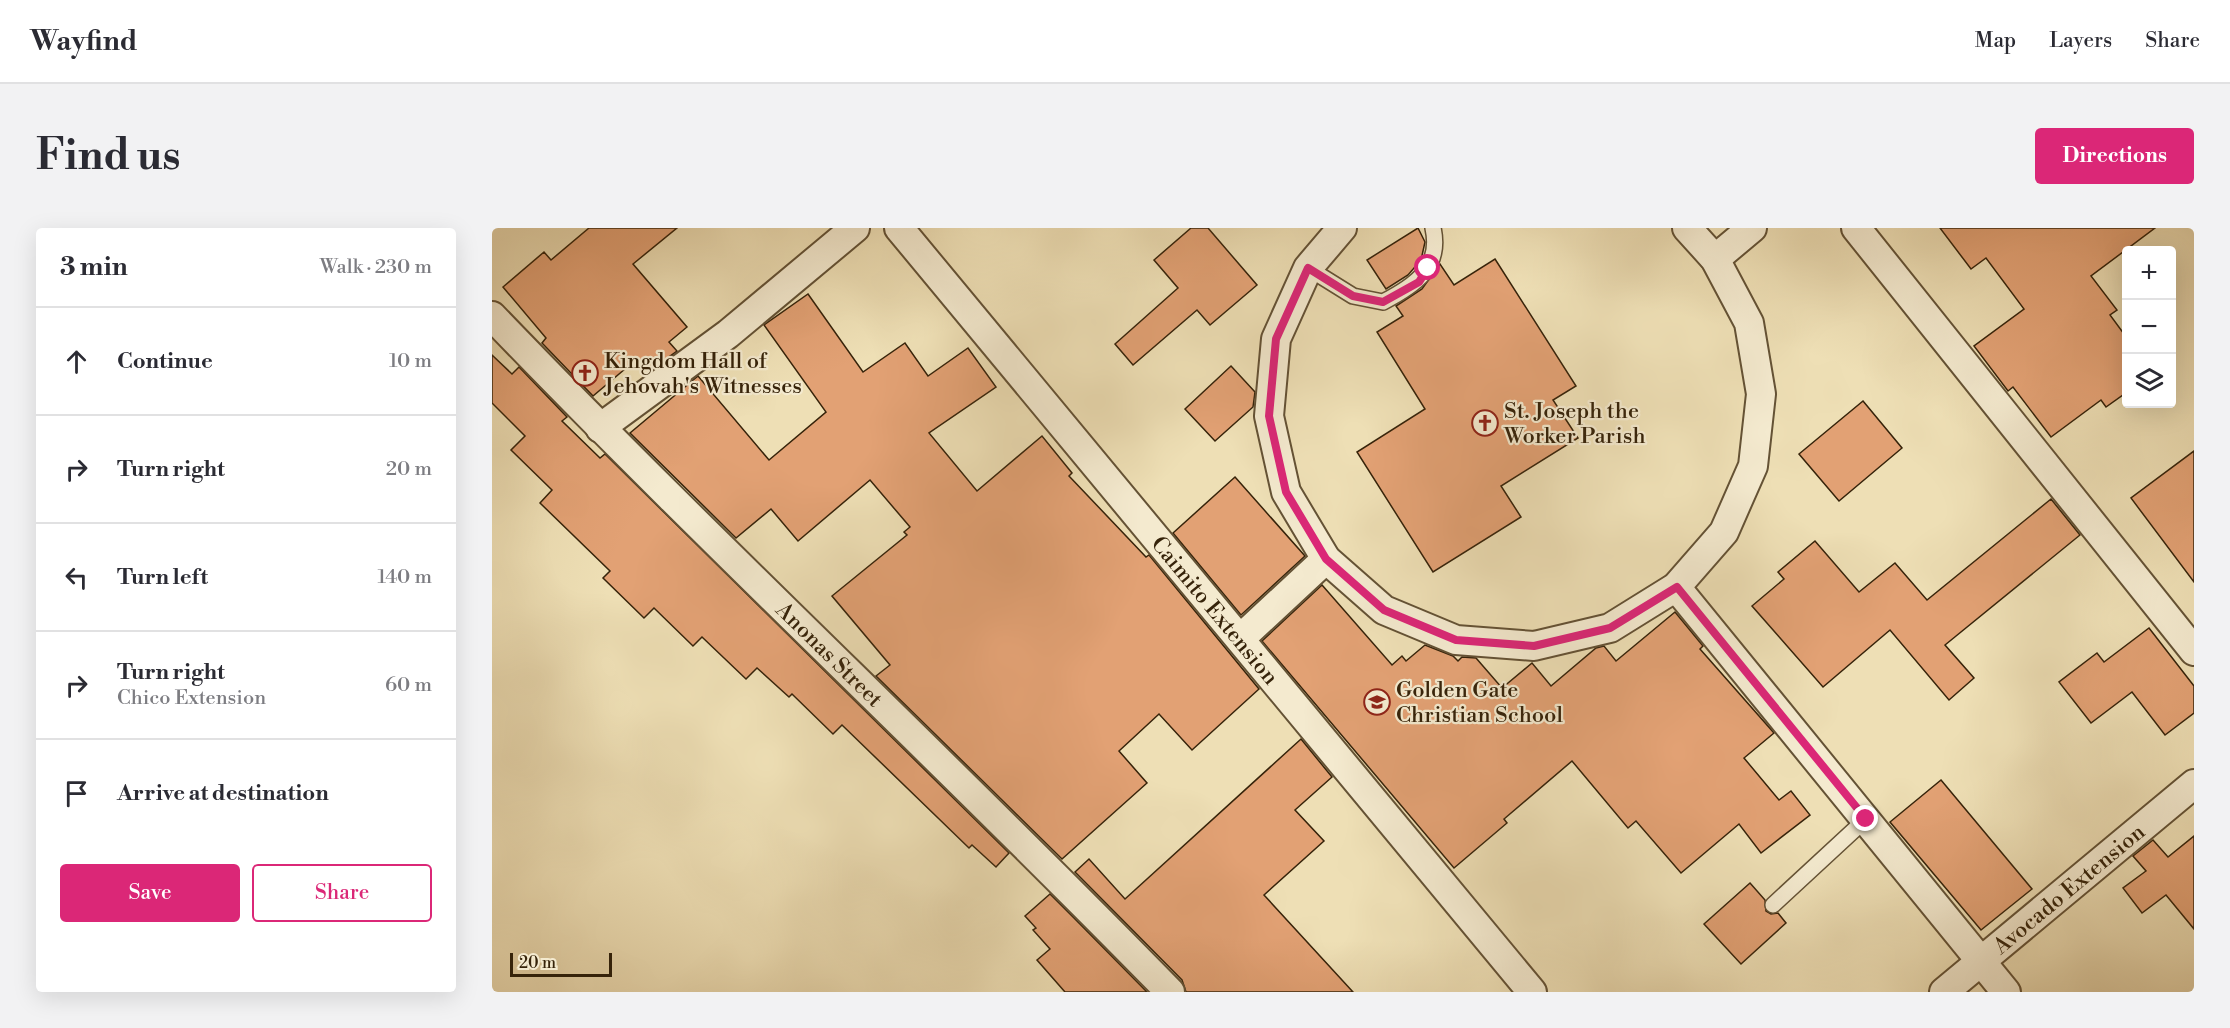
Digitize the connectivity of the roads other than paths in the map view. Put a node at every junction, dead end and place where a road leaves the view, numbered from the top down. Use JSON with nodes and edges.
{"nodes":[{"id":1,"x":855,"y":228,"type":"edge"},
{"id":2,"x":899,"y":228,"type":"edge"},
{"id":3,"x":1342,"y":228,"type":"edge"},
{"id":4,"x":1433,"y":228,"type":"edge"},
{"id":5,"x":1752,"y":228,"type":"edge"},
{"id":6,"x":1856,"y":228,"type":"edge"},
{"id":7,"x":1696,"y":230,"type":"edge"},
{"id":8,"x":1715,"y":259,"type":"junction"},
{"id":9,"x":1308,"y":268,"type":"junction"},
{"id":10,"x":492,"y":316,"type":"edge"},
{"id":11,"x":600,"y":428,"type":"junction"},
{"id":12,"x":1326,"y":559,"type":"junction"},
{"id":13,"x":1677,"y":587,"type":"junction"},
{"id":14,"x":1241,"y":638,"type":"junction"},
{"id":15,"x":2194,"y":651,"type":"edge"},
{"id":16,"x":2194,"y":783,"type":"edge"},
{"id":17,"x":1866,"y":819,"type":"junction"},
{"id":18,"x":1773,"y":905,"type":"dead end"},
{"id":19,"x":1982,"y":961,"type":"junction"},
{"id":20,"x":1170,"y":992,"type":"edge"},
{"id":21,"x":1532,"y":992,"type":"edge"},
{"id":22,"x":1944,"y":992,"type":"edge"},
{"id":23,"x":2007,"y":992,"type":"edge"}],
"edges":[{"from":1,"to":11,"type":"street"},
{"from":2,"to":14,"type":"street","name":"Caimito Extension"},
{"from":3,"to":9,"type":"street"},
{"from":4,"to":9,"type":"lane"},
{"from":5,"to":8,"type":"street"},
{"from":6,"to":15,"type":"street"},
{"from":7,"to":8,"type":"street"},
{"from":8,"to":13,"type":"street"},
{"from":9,"to":12,"type":"street"},
{"from":10,"to":11,"type":"street","name":"Anonas Street"},
{"from":11,"to":20,"type":"street","name":"Anonas Street"},
{"from":12,"to":13,"type":"street"},
{"from":12,"to":14,"type":"street"},
{"from":13,"to":17,"type":"street"},
{"from":14,"to":21,"type":"street","name":"Caimito Extension"},
{"from":16,"to":19,"type":"street","name":"Avocado Extension"},
{"from":17,"to":18,"type":"lane"},
{"from":17,"to":19,"type":"street"},
{"from":19,"to":22,"type":"street","name":"Avocado Extension"},
{"from":19,"to":23,"type":"street"}]}
